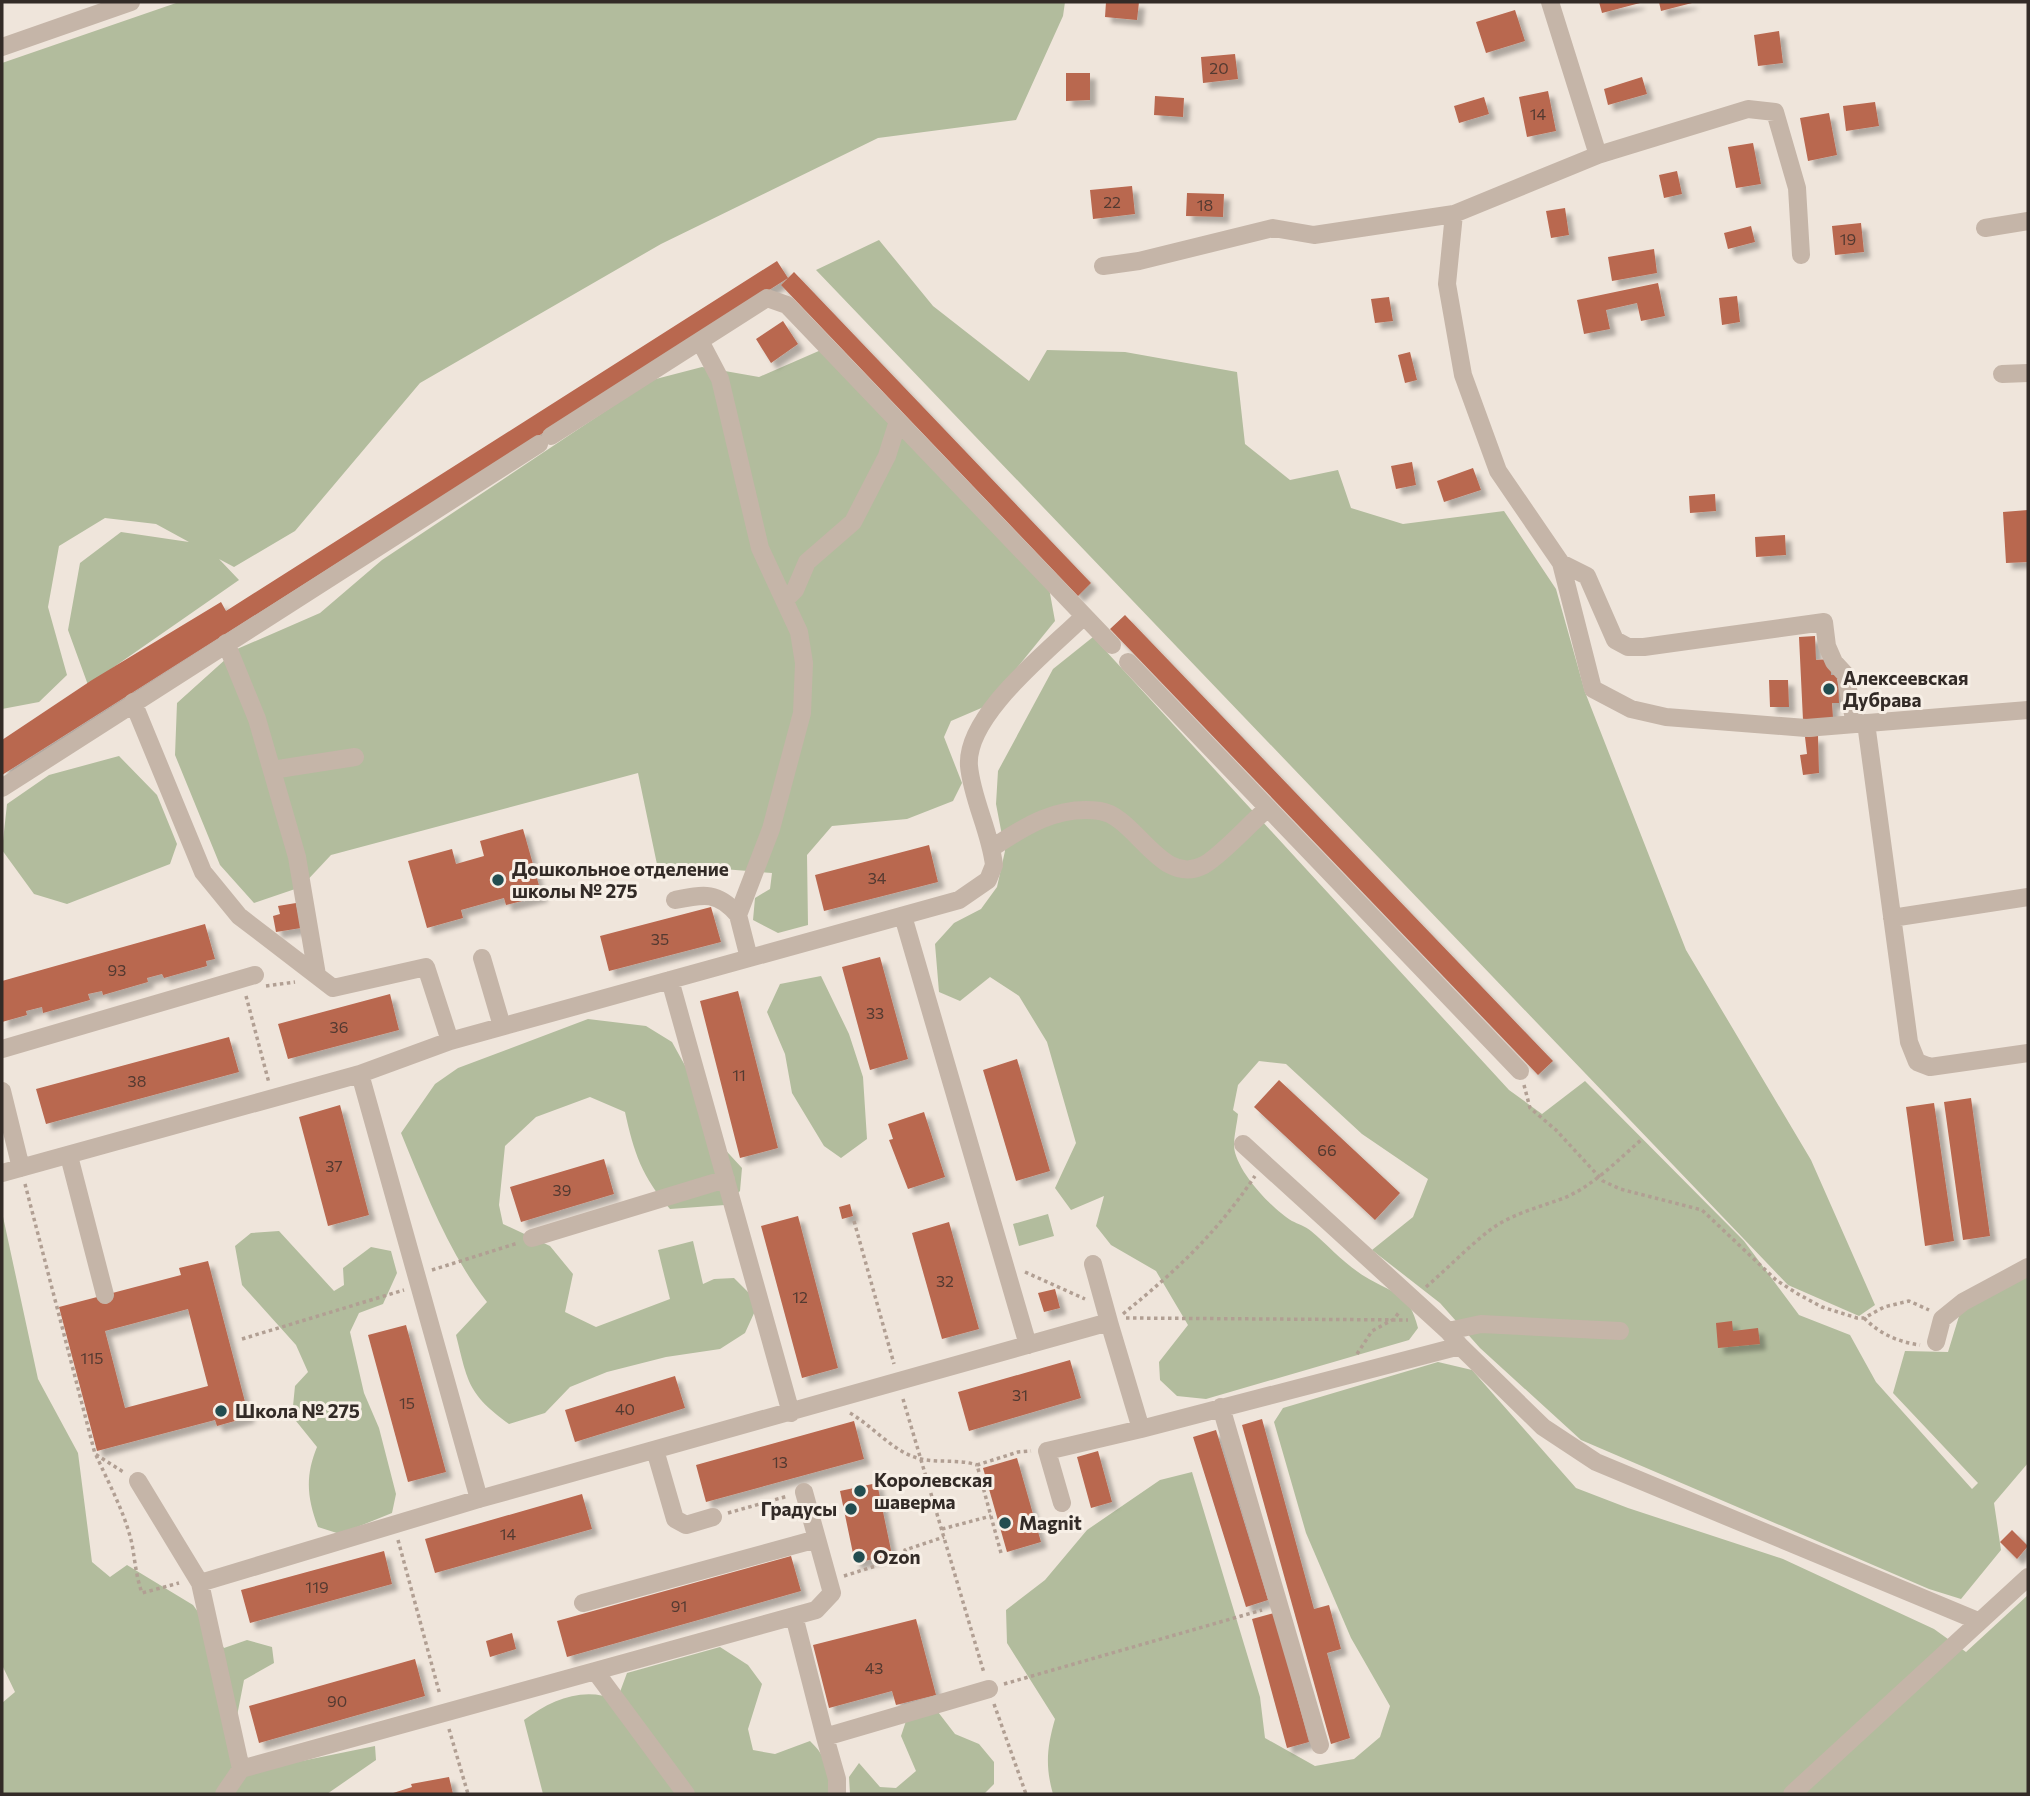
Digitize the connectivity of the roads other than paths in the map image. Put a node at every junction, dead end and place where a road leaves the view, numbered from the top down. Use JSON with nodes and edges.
{"nodes":[{"id":1,"x":131,"y":2,"type":"edge"},
{"id":2,"x":1550,"y":2,"type":"edge"},
{"id":3,"x":2,"y":47,"type":"edge"},
{"id":4,"x":1598,"y":155,"type":"junction"},
{"id":5,"x":1454,"y":214,"type":"junction"},
{"id":6,"x":2028,"y":221,"type":"edge"},
{"id":7,"x":1985,"y":228,"type":"dead end"},
{"id":8,"x":1801,"y":255,"type":"dead end"},
{"id":9,"x":1103,"y":266,"type":"dead end"},
{"id":10,"x":700,"y":341,"type":"junction"},
{"id":11,"x":2028,"y":373,"type":"edge"},
{"id":12,"x":2003,"y":374,"type":"dead end"},
{"id":13,"x":898,"y":421,"type":"junction"},
{"id":14,"x":1561,"y":563,"type":"junction"},
{"id":15,"x":785,"y":600,"type":"junction"},
{"id":16,"x":1084,"y":616,"type":"junction"},
{"id":17,"x":226,"y":643,"type":"junction"},
{"id":18,"x":1112,"y":645,"type":"dead end"},
{"id":19,"x":1128,"y":662,"type":"dead end"},
{"id":20,"x":133,"y":702,"type":"junction"},
{"id":21,"x":2028,"y":710,"type":"edge"},
{"id":22,"x":1860,"y":723,"type":"junction"},
{"id":23,"x":355,"y":757,"type":"dead end"},
{"id":24,"x":272,"y":770,"type":"junction"},
{"id":25,"x":2,"y":788,"type":"edge"},
{"id":26,"x":1268,"y":807,"type":"junction"},
{"id":27,"x":992,"y":848,"type":"junction"},
{"id":28,"x":2028,"y":897,"type":"edge"},
{"id":29,"x":676,"y":900,"type":"dead end"},
{"id":30,"x":738,"y":915,"type":"junction"},
{"id":31,"x":903,"y":916,"type":"junction"},
{"id":32,"x":1892,"y":918,"type":"junction"},
{"id":33,"x":482,"y":958,"type":"dead end"},
{"id":34,"x":749,"y":958,"type":"junction"},
{"id":35,"x":317,"y":975,"type":"junction"},
{"id":36,"x":248,"y":977,"type":"road end"},
{"id":37,"x":670,"y":980,"type":"junction"},
{"id":38,"x":502,"y":1026,"type":"junction"},
{"id":39,"x":450,"y":1041,"type":"junction"},
{"id":40,"x":2,"y":1049,"type":"edge"},
{"id":41,"x":2028,"y":1053,"type":"edge"},
{"id":42,"x":1520,"y":1071,"type":"road end"},
{"id":43,"x":360,"y":1074,"type":"junction"},
{"id":44,"x":2,"y":1091,"type":"edge"},
{"id":45,"x":1243,"y":1144,"type":"dead end"},
{"id":46,"x":69,"y":1156,"type":"junction"},
{"id":47,"x":21,"y":1168,"type":"junction"},
{"id":48,"x":2,"y":1173,"type":"edge"},
{"id":49,"x":726,"y":1179,"type":"junction"},
{"id":50,"x":532,"y":1238,"type":"road end"},
{"id":51,"x":1093,"y":1264,"type":"dead end"},
{"id":52,"x":2028,"y":1267,"type":"edge"},
{"id":53,"x":105,"y":1295,"type":"dead end"},
{"id":54,"x":1107,"y":1316,"type":"junction"},
{"id":55,"x":1443,"y":1326,"type":"junction"},
{"id":56,"x":1620,"y":1331,"type":"dead end"},
{"id":57,"x":1936,"y":1342,"type":"road end"},
{"id":58,"x":1028,"y":1345,"type":"junction"},
{"id":59,"x":1460,"y":1346,"type":"junction"},
{"id":60,"x":1221,"y":1407,"type":"junction"},
{"id":61,"x":792,"y":1413,"type":"junction"},
{"id":62,"x":1141,"y":1429,"type":"junction"},
{"id":63,"x":655,"y":1450,"type":"junction"},
{"id":64,"x":138,"y":1482,"type":"road end"},
{"id":65,"x":803,"y":1492,"type":"road end"},
{"id":66,"x":480,"y":1499,"type":"junction"},
{"id":67,"x":1062,"y":1503,"type":"dead end"},
{"id":68,"x":713,"y":1517,"type":"road end"},
{"id":69,"x":817,"y":1539,"type":"junction"},
{"id":70,"x":2028,"y":1577,"type":"edge"},
{"id":71,"x":200,"y":1583,"type":"junction"},
{"id":72,"x":583,"y":1603,"type":"dead end"},
{"id":73,"x":794,"y":1616,"type":"junction"},
{"id":74,"x":1978,"y":1620,"type":"junction"},
{"id":75,"x":596,"y":1671,"type":"junction"},
{"id":76,"x":989,"y":1689,"type":"road end"},
{"id":77,"x":825,"y":1737,"type":"junction"},
{"id":78,"x":1320,"y":1745,"type":"dead end"},
{"id":79,"x":241,"y":1769,"type":"junction"},
{"id":80,"x":225,"y":1794,"type":"edge"},
{"id":81,"x":686,"y":1794,"type":"edge"},
{"id":82,"x":837,"y":1794,"type":"edge"},
{"id":83,"x":1792,"y":1794,"type":"edge"}],
"edges":[{"from":1,"to":3,"type":"street"},
{"from":2,"to":4,"type":"street"},
{"from":4,"to":5,"type":"street"},
{"from":4,"to":8,"type":"street"},
{"from":5,"to":9,"type":"street"},
{"from":5,"to":14,"type":"street"},
{"from":6,"to":7,"type":"street"},
{"from":10,"to":13,"type":"street"},
{"from":10,"to":15,"type":"street"},
{"from":10,"to":17,"type":"street"},
{"from":11,"to":12,"type":"street"},
{"from":13,"to":15,"type":"street"},
{"from":13,"to":16,"type":"street"},
{"from":14,"to":22,"type":"street"},
{"from":14,"to":22,"type":"street"},
{"from":15,"to":30,"type":"street"},
{"from":16,"to":18,"type":"street"},
{"from":16,"to":27,"type":"street"},
{"from":17,"to":20,"type":"street"},
{"from":17,"to":24,"type":"street"},
{"from":19,"to":26,"type":"street"},
{"from":20,"to":25,"type":"street"},
{"from":20,"to":35,"type":"street"},
{"from":21,"to":22,"type":"street"},
{"from":22,"to":32,"type":"street"},
{"from":23,"to":24,"type":"street"},
{"from":24,"to":35,"type":"street"},
{"from":26,"to":27,"type":"street"},
{"from":26,"to":42,"type":"street"},
{"from":27,"to":31,"type":"street"},
{"from":28,"to":32,"type":"street"},
{"from":29,"to":30,"type":"street"},
{"from":30,"to":34,"type":"street"},
{"from":31,"to":34,"type":"street"},
{"from":31,"to":58,"type":"street"},
{"from":32,"to":41,"type":"street"},
{"from":33,"to":38,"type":"street"},
{"from":34,"to":37,"type":"street"},
{"from":35,"to":39,"type":"street"},
{"from":36,"to":40,"type":"street"},
{"from":37,"to":38,"type":"street"},
{"from":37,"to":49,"type":"street"},
{"from":38,"to":39,"type":"street"},
{"from":39,"to":43,"type":"street"},
{"from":43,"to":46,"type":"street"},
{"from":43,"to":66,"type":"street"},
{"from":44,"to":47,"type":"street"},
{"from":45,"to":55,"type":"street"},
{"from":46,"to":47,"type":"street"},
{"from":46,"to":53,"type":"street"},
{"from":47,"to":48,"type":"street"},
{"from":49,"to":50,"type":"street"},
{"from":49,"to":61,"type":"street"},
{"from":51,"to":54,"type":"street"},
{"from":52,"to":57,"type":"street"},
{"from":54,"to":58,"type":"street"},
{"from":54,"to":62,"type":"street"},
{"from":55,"to":56,"type":"street"},
{"from":55,"to":59,"type":"street"},
{"from":58,"to":61,"type":"street"},
{"from":59,"to":60,"type":"street"},
{"from":59,"to":74,"type":"street"},
{"from":60,"to":62,"type":"street"},
{"from":60,"to":78,"type":"street"},
{"from":61,"to":63,"type":"street"},
{"from":62,"to":67,"type":"street"},
{"from":63,"to":66,"type":"street"},
{"from":63,"to":68,"type":"street"},
{"from":64,"to":71,"type":"street"},
{"from":65,"to":69,"type":"street"},
{"from":66,"to":71,"type":"street"},
{"from":69,"to":72,"type":"street"},
{"from":69,"to":73,"type":"street"},
{"from":70,"to":74,"type":"street"},
{"from":71,"to":79,"type":"street"},
{"from":73,"to":75,"type":"street"},
{"from":73,"to":77,"type":"street"},
{"from":74,"to":83,"type":"street"},
{"from":75,"to":79,"type":"street"},
{"from":75,"to":81,"type":"street"},
{"from":76,"to":77,"type":"street"},
{"from":77,"to":82,"type":"street"},
{"from":79,"to":80,"type":"street"}]}
